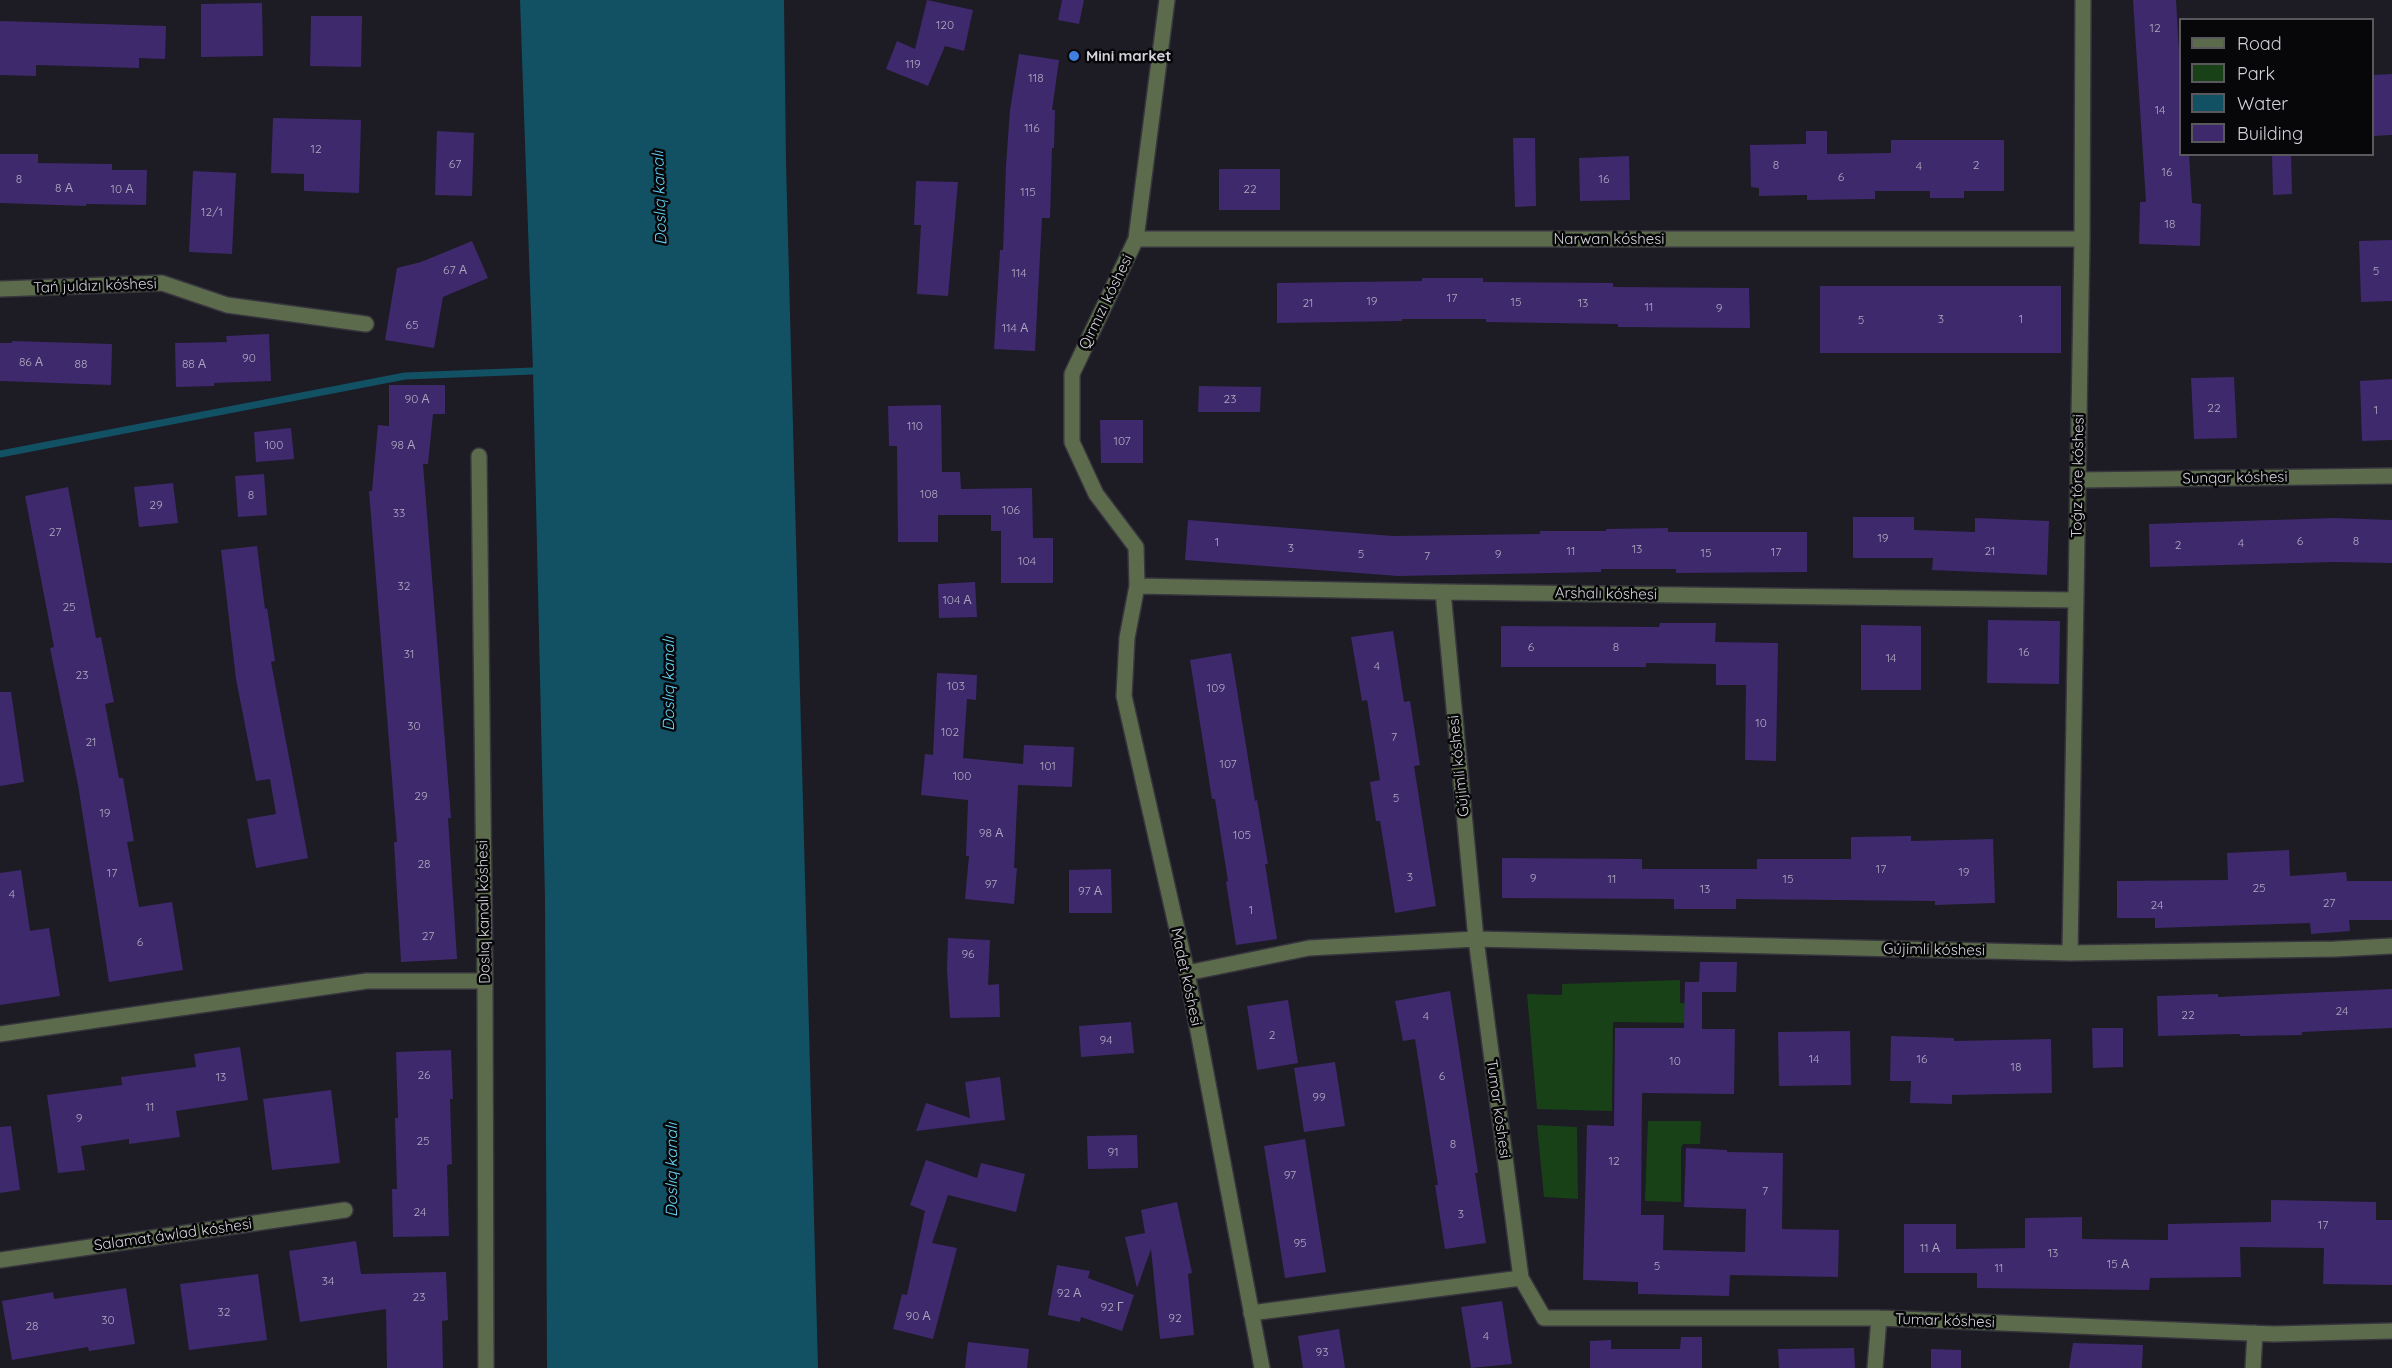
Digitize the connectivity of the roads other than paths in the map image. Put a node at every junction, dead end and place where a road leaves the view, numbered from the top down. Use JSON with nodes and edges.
{"nodes":[{"id":1,"x":1167,"y":0,"type":"edge"},
{"id":2,"x":2083,"y":0,"type":"edge"},
{"id":3,"x":1136,"y":239,"type":"junction"},
{"id":4,"x":2082,"y":239,"type":"junction"},
{"id":5,"x":0,"y":289,"type":"edge"},
{"id":6,"x":366,"y":324,"type":"dead end"},
{"id":7,"x":479,"y":456,"type":"dead end"},
{"id":8,"x":2392,"y":476,"type":"edge"},
{"id":9,"x":2078,"y":480,"type":"junction"},
{"id":10,"x":1137,"y":586,"type":"junction"},
{"id":11,"x":1443,"y":592,"type":"junction"},
{"id":12,"x":2076,"y":600,"type":"junction"},
{"id":13,"x":1476,"y":939,"type":"junction"},
{"id":14,"x":2392,"y":946,"type":"edge"},
{"id":15,"x":2070,"y":953,"type":"junction"},
{"id":16,"x":1187,"y":973,"type":"junction"},
{"id":17,"x":485,"y":981,"type":"junction"},
{"id":18,"x":0,"y":1034,"type":"edge"},
{"id":19,"x":345,"y":1210,"type":"dead end"},
{"id":20,"x":0,"y":1260,"type":"edge"},
{"id":21,"x":1521,"y":1278,"type":"junction"},
{"id":22,"x":1251,"y":1313,"type":"junction"},
{"id":23,"x":1879,"y":1318,"type":"junction"},
{"id":24,"x":2392,"y":1331,"type":"edge"},
{"id":25,"x":2255,"y":1333,"type":"junction"},
{"id":26,"x":486,"y":1368,"type":"edge"},
{"id":27,"x":1262,"y":1368,"type":"edge"},
{"id":28,"x":1875,"y":1368,"type":"edge"},
{"id":29,"x":2253,"y":1368,"type":"edge"}],
"edges":[{"from":1,"to":3,"type":"street","name":"Qırmızı kóshesi"},
{"from":2,"to":4,"type":"street","name":"Toǵız tóre kóshesi"},
{"from":3,"to":4,"type":"street","name":"Narwan kóshesi"},
{"from":3,"to":10,"type":"street","name":"Qırmızı kóshesi"},
{"from":4,"to":9,"type":"street","name":"Toǵız tóre kóshesi"},
{"from":5,"to":6,"type":"street","name":"Tań juldızı kóshesi"},
{"from":7,"to":17,"type":"street","name":"Doslıq kanalı kóshesi"},
{"from":8,"to":9,"type":"street","name":"Sunqar kóshesi"},
{"from":9,"to":12,"type":"street","name":"Toǵız tóre kóshesi"},
{"from":10,"to":11,"type":"street","name":"Arshalı kóshesi"},
{"from":10,"to":16,"type":"street","name":"Madet kóshesi"},
{"from":11,"to":12,"type":"street","name":"Arshalı kóshesi"},
{"from":11,"to":13,"type":"street","name":"Gújimli kóshesi"},
{"from":12,"to":15,"type":"street","name":"Toǵız tóre kóshesi"},
{"from":13,"to":15,"type":"street","name":"Gújimli kóshesi"},
{"from":13,"to":16,"type":"street","name":"Gújimli kóshesi"},
{"from":13,"to":21,"type":"street","name":"Tumar kóshesi"},
{"from":14,"to":15,"type":"street","name":"Gújimli kóshesi"},
{"from":16,"to":22,"type":"street","name":"Madet kóshesi"},
{"from":17,"to":18,"type":"street"},
{"from":17,"to":26,"type":"street","name":"Doslıq kanalı kóshesi"},
{"from":19,"to":20,"type":"street","name":"Salamat áwlad kóshesi"},
{"from":21,"to":22,"type":"street"},
{"from":21,"to":23,"type":"street","name":"Tumar kóshesi"},
{"from":22,"to":27,"type":"street","name":"Madet kóshesi"},
{"from":23,"to":25,"type":"street","name":"Tumar kóshesi"},
{"from":23,"to":28,"type":"street"},
{"from":24,"to":25,"type":"street","name":"Tumar kóshesi"},
{"from":25,"to":29,"type":"street"}]}
